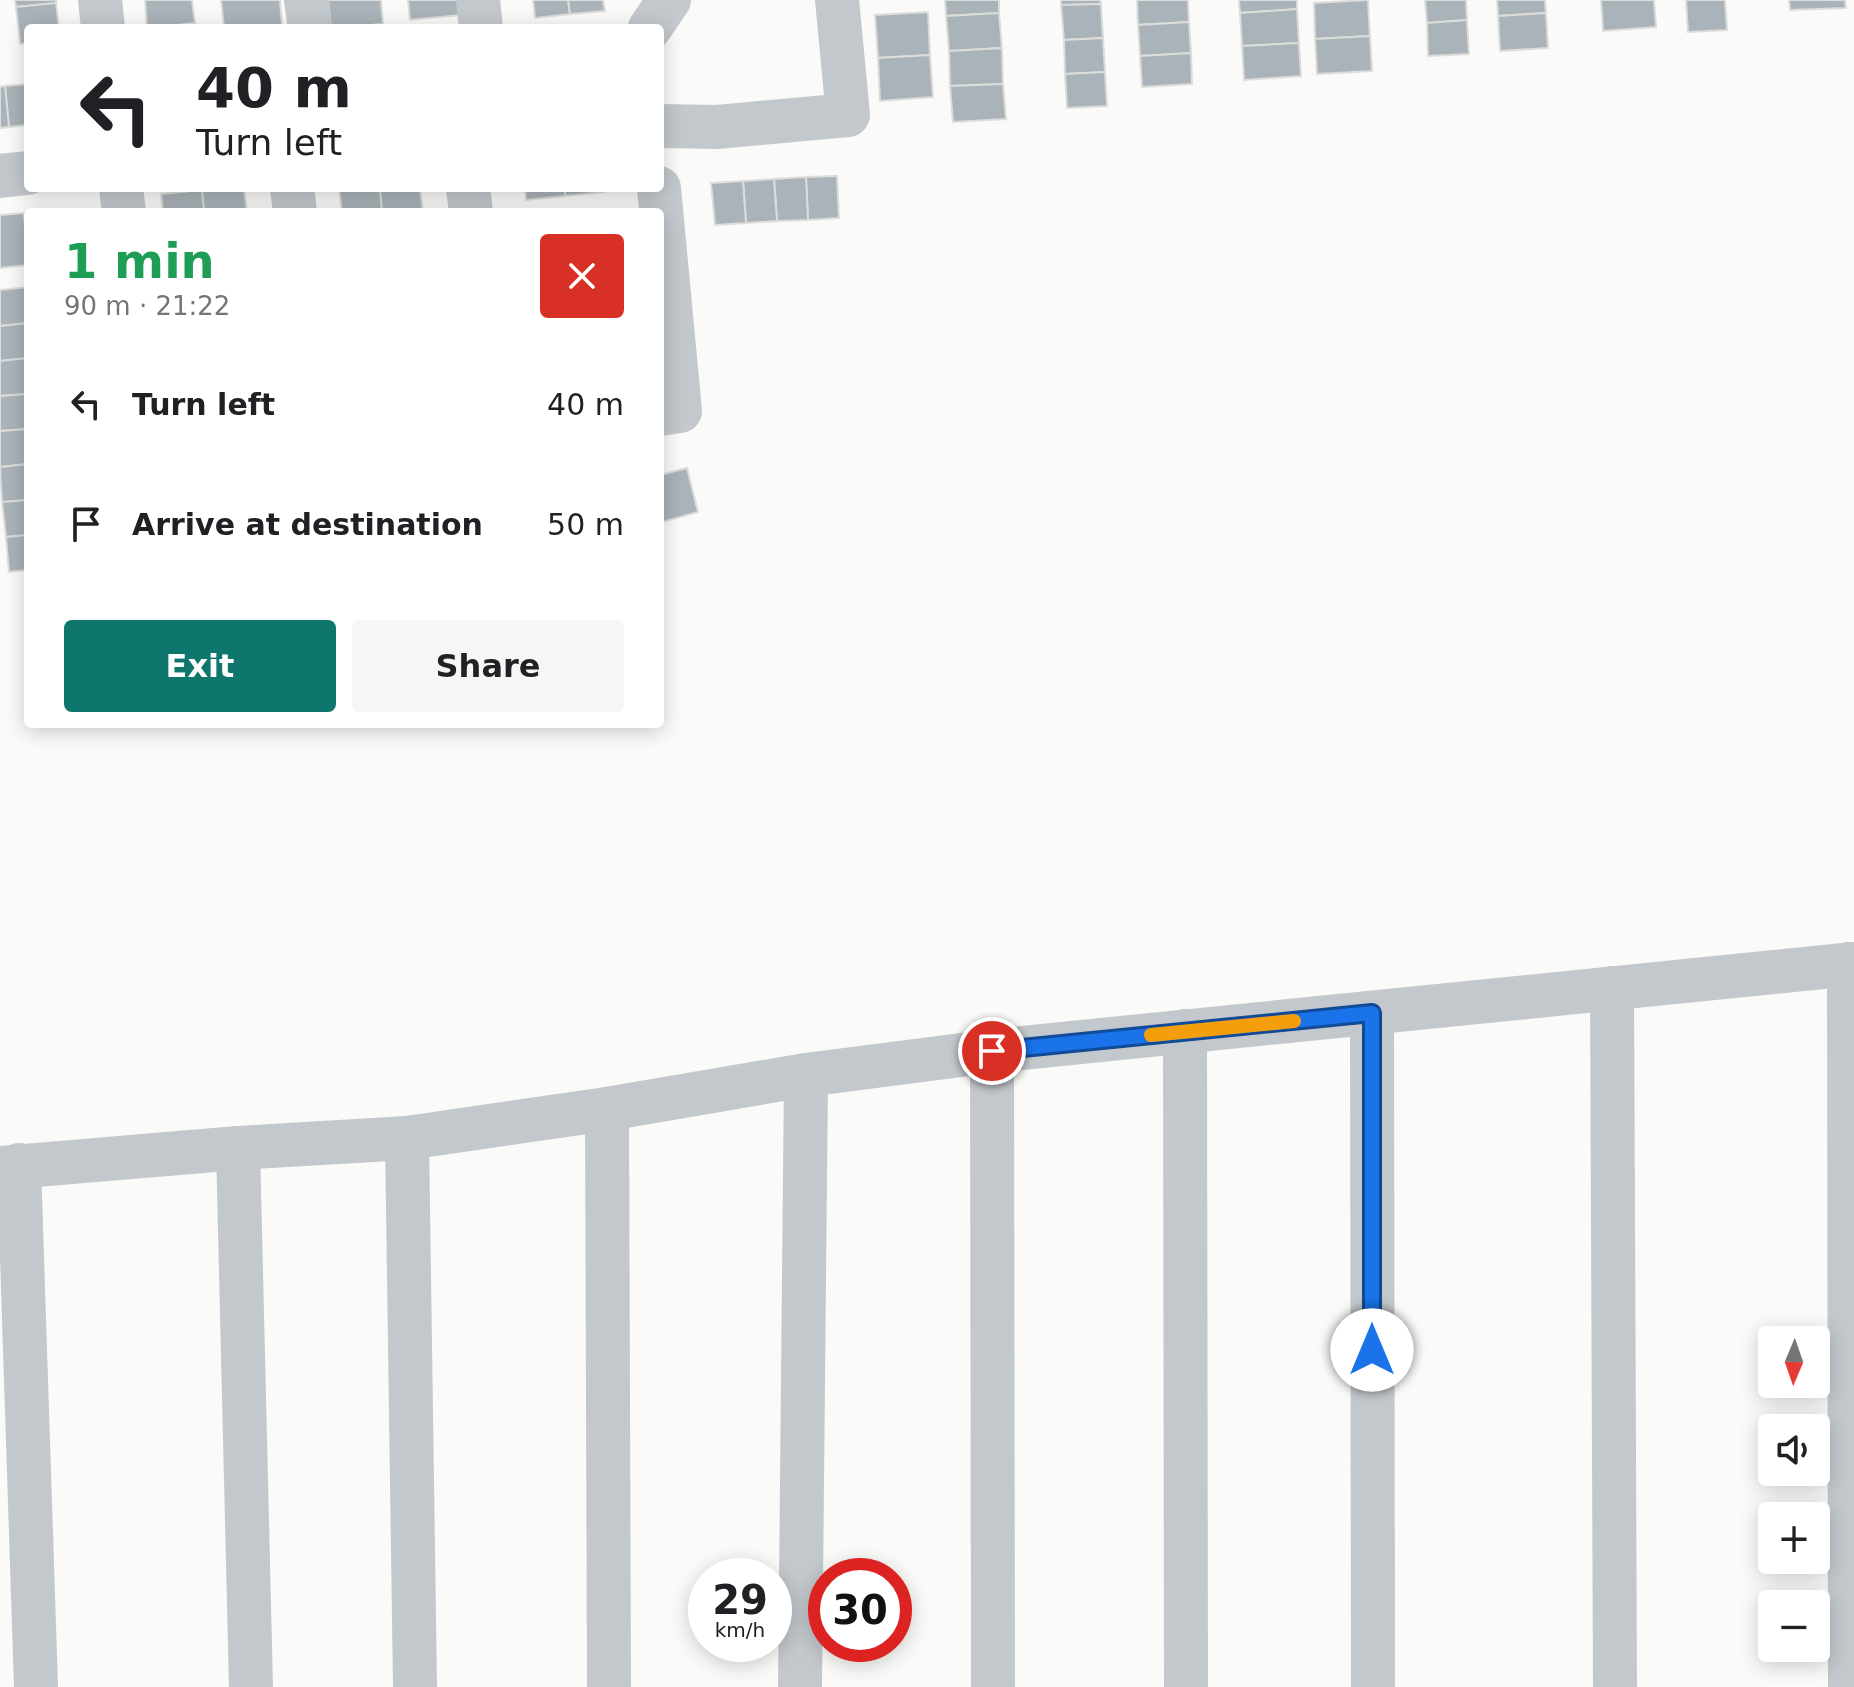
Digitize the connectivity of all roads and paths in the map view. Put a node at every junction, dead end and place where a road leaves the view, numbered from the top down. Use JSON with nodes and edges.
{"nodes":[{"id":1,"x":100,"y":0,"type":"edge"},
{"id":2,"x":306,"y":0,"type":"edge"},
{"id":3,"x":478,"y":0,"type":"edge"},
{"id":4,"x":837,"y":0,"type":"edge"},
{"id":5,"x":103,"y":24,"type":"edge"},
{"id":6,"x":309,"y":24,"type":"edge"},
{"id":7,"x":481,"y":24,"type":"edge"},
{"id":8,"x":664,"y":126,"type":"edge"},
{"id":9,"x":24,"y":173,"type":"edge"},
{"id":10,"x":0,"y":176,"type":"edge"},
{"id":11,"x":664,"y":241,"type":"edge"},
{"id":12,"x":664,"y":413,"type":"edge"},
{"id":13,"x":1852,"y":964,"type":"edge"},
{"id":14,"x":1612,"y":988,"type":"junction"},
{"id":15,"x":1372,"y":1013,"type":"junction"},
{"id":16,"x":1185,"y":1031,"type":"junction"},
{"id":17,"x":992,"y":1051,"type":"junction"},
{"id":18,"x":806,"y":1075,"type":"junction"},
{"id":19,"x":607,"y":1109,"type":"junction"},
{"id":20,"x":407,"y":1138,"type":"junction"},
{"id":21,"x":238,"y":1148,"type":"junction"},
{"id":22,"x":10,"y":1167,"type":"edge"},
{"id":23,"x":36,"y":1687,"type":"edge"},
{"id":24,"x":251,"y":1687,"type":"edge"},
{"id":25,"x":415,"y":1687,"type":"edge"},
{"id":26,"x":609,"y":1687,"type":"edge"},
{"id":27,"x":800,"y":1687,"type":"edge"},
{"id":28,"x":993,"y":1687,"type":"edge"},
{"id":29,"x":1186,"y":1687,"type":"edge"},
{"id":30,"x":1373,"y":1687,"type":"edge"},
{"id":31,"x":1615,"y":1687,"type":"edge"},
{"id":32,"x":1850,"y":1687,"type":"edge"}],
"edges":[{"from":1,"to":5,"type":"street"},
{"from":2,"to":6,"type":"street"},
{"from":3,"to":7,"type":"street"},
{"from":4,"to":8,"type":"street"},
{"from":9,"to":10,"type":"street"},
{"from":11,"to":12,"type":"street"},
{"from":13,"to":14,"type":"street"},
{"from":13,"to":32,"type":"street"},
{"from":14,"to":15,"type":"street"},
{"from":14,"to":31,"type":"street"},
{"from":15,"to":16,"type":"street"},
{"from":15,"to":30,"type":"street"},
{"from":16,"to":17,"type":"street"},
{"from":16,"to":29,"type":"street"},
{"from":17,"to":18,"type":"street"},
{"from":17,"to":28,"type":"street"},
{"from":18,"to":19,"type":"street"},
{"from":18,"to":27,"type":"street"},
{"from":19,"to":20,"type":"street"},
{"from":19,"to":26,"type":"street"},
{"from":20,"to":21,"type":"street"},
{"from":20,"to":25,"type":"street"},
{"from":21,"to":22,"type":"street"},
{"from":21,"to":24,"type":"street"},
{"from":22,"to":23,"type":"street"}]}
